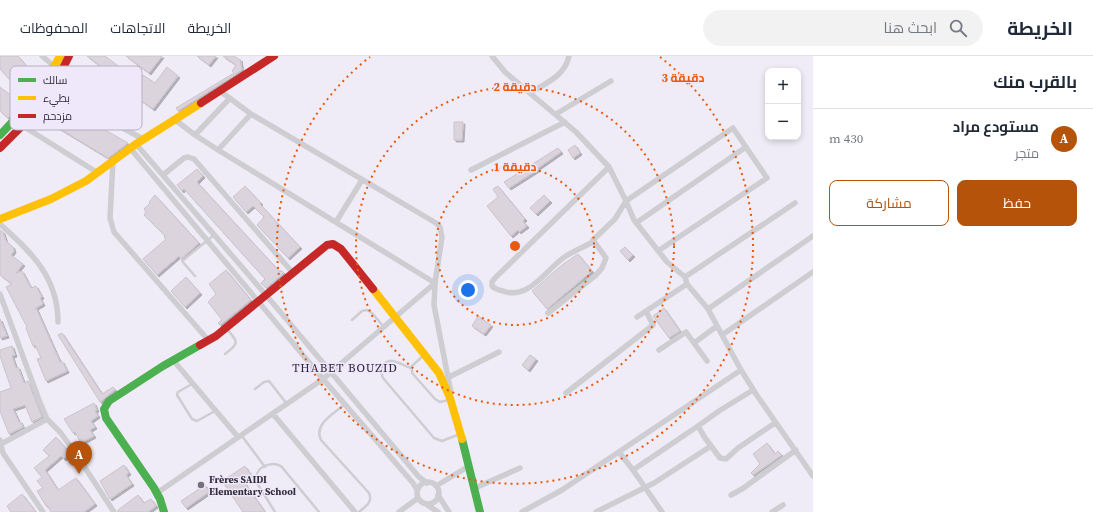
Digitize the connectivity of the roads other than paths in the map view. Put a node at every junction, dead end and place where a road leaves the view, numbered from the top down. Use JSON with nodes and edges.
{"nodes":[{"id":1,"x":42,"y":56,"type":"edge"},
{"id":2,"x":60,"y":56,"type":"edge"},
{"id":3,"x":69,"y":56,"type":"edge"},
{"id":4,"x":492,"y":56,"type":"edge"},
{"id":5,"x":568,"y":56,"type":"edge"},
{"id":6,"x":268,"y":57,"type":"edge"},
{"id":7,"x":54,"y":66,"type":"edge"},
{"id":8,"x":58,"y":66,"type":"edge"},
{"id":9,"x":61,"y":66,"type":"edge"},
{"id":10,"x":611,"y":81,"type":"dead end"},
{"id":11,"x":220,"y":91,"type":"junction"},
{"id":12,"x":530,"y":93,"type":"junction"},
{"id":13,"x":230,"y":98,"type":"junction"},
{"id":14,"x":251,"y":114,"type":"junction"},
{"id":15,"x":556,"y":114,"type":"junction"},
{"id":16,"x":174,"y":119,"type":"junction"},
{"id":17,"x":565,"y":122,"type":"junction"},
{"id":18,"x":10,"y":124,"type":"edge"},
{"id":19,"x":19,"y":130,"type":"edge"},
{"id":20,"x":29,"y":130,"type":"edge"},
{"id":21,"x":116,"y":130,"type":"edge"},
{"id":22,"x":0,"y":135,"type":"edge"},
{"id":23,"x":195,"y":135,"type":"junction"},
{"id":24,"x":137,"y":143,"type":"junction"},
{"id":25,"x":746,"y":147,"type":"junction"},
{"id":26,"x":0,"y":148,"type":"edge"},
{"id":27,"x":218,"y":150,"type":"junction"},
{"id":28,"x":113,"y":160,"type":"junction"},
{"id":29,"x":609,"y":167,"type":"junction"},
{"id":30,"x":471,"y":170,"type":"dead end"},
{"id":31,"x":98,"y":173,"type":"junction"},
{"id":32,"x":164,"y":175,"type":"junction"},
{"id":33,"x":362,"y":180,"type":"junction"},
{"id":34,"x":626,"y":201,"type":"junction"},
{"id":35,"x":795,"y":203,"type":"dead end"},
{"id":36,"x":0,"y":219,"type":"edge"},
{"id":37,"x":336,"y":222,"type":"junction"},
{"id":38,"x":636,"y":223,"type":"junction"},
{"id":39,"x":0,"y":224,"type":"edge"},
{"id":40,"x":214,"y":234,"type":"junction"},
{"id":41,"x":813,"y":236,"type":"edge"},
{"id":42,"x":207,"y":240,"type":"junction"},
{"id":43,"x":593,"y":240,"type":"junction"},
{"id":44,"x":658,"y":251,"type":"junction"},
{"id":45,"x":813,"y":272,"type":"edge"},
{"id":46,"x":293,"y":273,"type":"junction"},
{"id":47,"x":195,"y":276,"type":"dead end"},
{"id":48,"x":685,"y":278,"type":"junction"},
{"id":49,"x":435,"y":284,"type":"junction"},
{"id":50,"x":687,"y":284,"type":"junction"},
{"id":51,"x":0,"y":294,"type":"edge"},
{"id":52,"x":266,"y":295,"type":"junction"},
{"id":53,"x":258,"y":302,"type":"junction"},
{"id":54,"x":708,"y":309,"type":"junction"},
{"id":55,"x":646,"y":311,"type":"junction"},
{"id":56,"x":548,"y":312,"type":"dead end"},
{"id":57,"x":395,"y":317,"type":"junction"},
{"id":58,"x":638,"y":317,"type":"dead end"},
{"id":59,"x":352,"y":320,"type":"dead end"},
{"id":60,"x":58,"y":322,"type":"dead end"},
{"id":61,"x":717,"y":326,"type":"junction"},
{"id":62,"x":384,"y":327,"type":"junction"},
{"id":63,"x":226,"y":328,"type":"junction"},
{"id":64,"x":722,"y":336,"type":"junction"},
{"id":65,"x":209,"y":341,"type":"junction"},
{"id":66,"x":694,"y":343,"type":"junction"},
{"id":67,"x":659,"y":350,"type":"dead end"},
{"id":68,"x":499,"y":352,"type":"dead end"},
{"id":69,"x":225,"y":354,"type":"dead end"},
{"id":70,"x":425,"y":354,"type":"junction"},
{"id":71,"x":173,"y":360,"type":"junction"},
{"id":72,"x":707,"y":361,"type":"dead end"},
{"id":73,"x":411,"y":368,"type":"junction"},
{"id":74,"x":741,"y":370,"type":"junction"},
{"id":75,"x":332,"y":372,"type":"junction"},
{"id":76,"x":446,"y":378,"type":"junction"},
{"id":77,"x":323,"y":379,"type":"junction"},
{"id":78,"x":193,"y":383,"type":"junction"},
{"id":79,"x":255,"y":389,"type":"dead end"},
{"id":80,"x":753,"y":390,"type":"junction"},
{"id":81,"x":566,"y":393,"type":"dead end"},
{"id":82,"x":451,"y":400,"type":"junction"},
{"id":83,"x":288,"y":404,"type":"junction"},
{"id":84,"x":345,"y":404,"type":"junction"},
{"id":85,"x":215,"y":410,"type":"junction"},
{"id":86,"x":273,"y":414,"type":"junction"},
{"id":87,"x":47,"y":419,"type":"junction"},
{"id":88,"x":775,"y":423,"type":"junction"},
{"id":89,"x":698,"y":426,"type":"junction"},
{"id":90,"x":460,"y":434,"type":"junction"},
{"id":91,"x":240,"y":436,"type":"junction"},
{"id":92,"x":1,"y":442,"type":"edge"},
{"id":93,"x":711,"y":446,"type":"junction"},
{"id":94,"x":796,"y":450,"type":"junction"},
{"id":95,"x":619,"y":452,"type":"junction"},
{"id":96,"x":1,"y":453,"type":"edge"},
{"id":97,"x":265,"y":466,"type":"junction"},
{"id":98,"x":469,"y":466,"type":"junction"},
{"id":99,"x":520,"y":468,"type":"dead end"},
{"id":100,"x":633,"y":470,"type":"junction"},
{"id":101,"x":813,"y":476,"type":"edge"},
{"id":102,"x":427,"y":482,"type":"junction"},
{"id":103,"x":436,"y":486,"type":"junction"},
{"id":104,"x":475,"y":488,"type":"junction"},
{"id":105,"x":645,"y":488,"type":"junction"},
{"id":106,"x":417,"y":490,"type":"junction"},
{"id":107,"x":157,"y":493,"type":"junction"},
{"id":108,"x":438,"y":495,"type":"junction"},
{"id":109,"x":732,"y":495,"type":"dead end"},
{"id":110,"x":418,"y":498,"type":"junction"},
{"id":111,"x":426,"y":504,"type":"junction"},
{"id":112,"x":783,"y":505,"type":"dead end"},
{"id":113,"x":44,"y":512,"type":"edge"},
{"id":114,"x":113,"y":512,"type":"edge"},
{"id":115,"x":164,"y":512,"type":"edge"},
{"id":116,"x":275,"y":512,"type":"edge"},
{"id":117,"x":318,"y":512,"type":"edge"},
{"id":118,"x":355,"y":512,"type":"edge"},
{"id":119,"x":359,"y":512,"type":"edge"},
{"id":120,"x":399,"y":512,"type":"edge"},
{"id":121,"x":438,"y":512,"type":"edge"},
{"id":122,"x":449,"y":512,"type":"edge"},
{"id":123,"x":480,"y":512,"type":"edge"},
{"id":124,"x":522,"y":512,"type":"edge"},
{"id":125,"x":596,"y":512,"type":"edge"},
{"id":126,"x":662,"y":512,"type":"edge"},
{"id":127,"x":772,"y":512,"type":"edge"}],
"edges":[{"from":1,"to":7,"type":"street"},
{"from":2,"to":8,"type":"main road"},
{"from":3,"to":9,"type":"main road"},
{"from":4,"to":12,"type":"street"},
{"from":5,"to":12,"type":"street"},
{"from":6,"to":11,"type":"main road"},
{"from":10,"to":15,"type":"street"},
{"from":11,"to":13,"type":"street"},
{"from":11,"to":16,"type":"main road"},
{"from":12,"to":15,"type":"street"},
{"from":13,"to":14,"type":"street"},
{"from":13,"to":23,"type":"street"},
{"from":14,"to":27,"type":"street"},
{"from":14,"to":33,"type":"street"},
{"from":15,"to":17,"type":"street"},
{"from":16,"to":23,"type":"street"},
{"from":16,"to":24,"type":"main road"},
{"from":17,"to":29,"type":"street"},
{"from":17,"to":30,"type":"street"},
{"from":18,"to":22,"type":"main road"},
{"from":19,"to":26,"type":"main road"},
{"from":20,"to":31,"type":"street"},
{"from":21,"to":24,"type":"street"},
{"from":23,"to":27,"type":"street"},
{"from":24,"to":28,"type":"main road"},
{"from":24,"to":32,"type":"street"},
{"from":24,"to":42,"type":"street"},
{"from":25,"to":34,"type":"street"},
{"from":25,"to":38,"type":"street"},
{"from":25,"to":44,"type":"street"},
{"from":27,"to":37,"type":"street"},
{"from":28,"to":31,"type":"main road"},
{"from":28,"to":65,"type":"street"},
{"from":29,"to":34,"type":"street"},
{"from":29,"to":43,"type":"street"},
{"from":31,"to":36,"type":"main road"},
{"from":32,"to":40,"type":"street"},
{"from":32,"to":46,"type":"street"},
{"from":33,"to":37,"type":"street"},
{"from":33,"to":49,"type":"street"},
{"from":34,"to":38,"type":"street"},
{"from":34,"to":43,"type":"street"},
{"from":35,"to":48,"type":"street"},
{"from":37,"to":49,"type":"street"},
{"from":38,"to":44,"type":"street"},
{"from":39,"to":60,"type":"street"},
{"from":40,"to":42,"type":"lane"},
{"from":40,"to":52,"type":"street"},
{"from":41,"to":54,"type":"street"},
{"from":42,"to":47,"type":"lane"},
{"from":42,"to":53,"type":"street"},
{"from":43,"to":56,"type":"street"},
{"from":44,"to":48,"type":"street"},
{"from":45,"to":64,"type":"street"},
{"from":46,"to":52,"type":"main road"},
{"from":46,"to":57,"type":"main road"},
{"from":48,"to":50,"type":"street"},
{"from":49,"to":57,"type":"street"},
{"from":49,"to":76,"type":"street"},
{"from":50,"to":54,"type":"street"},
{"from":50,"to":55,"type":"street"},
{"from":51,"to":87,"type":"street"},
{"from":52,"to":53,"type":"main road"},
{"from":52,"to":75,"type":"street"},
{"from":53,"to":63,"type":"main road"},
{"from":53,"to":77,"type":"street"},
{"from":54,"to":61,"type":"street"},
{"from":55,"to":58,"type":"street"},
{"from":55,"to":81,"type":"street"},
{"from":57,"to":62,"type":"street"},
{"from":57,"to":70,"type":"main road"},
{"from":59,"to":62,"type":"lane"},
{"from":61,"to":64,"type":"street"},
{"from":61,"to":66,"type":"street"},
{"from":62,"to":75,"type":"street"},
{"from":63,"to":65,"type":"main road"},
{"from":63,"to":69,"type":"lane"},
{"from":64,"to":74,"type":"street"},
{"from":65,"to":71,"type":"main road"},
{"from":66,"to":67,"type":"street"},
{"from":66,"to":72,"type":"street"},
{"from":68,"to":76,"type":"street"},
{"from":70,"to":73,"type":"lane"},
{"from":70,"to":76,"type":"main road"},
{"from":71,"to":78,"type":"street"},
{"from":71,"to":107,"type":"main road"},
{"from":73,"to":82,"type":"lane"},
{"from":73,"to":90,"type":"lane"},
{"from":74,"to":80,"type":"street"},
{"from":74,"to":95,"type":"street"},
{"from":75,"to":77,"type":"street"},
{"from":75,"to":102,"type":"street"},
{"from":76,"to":82,"type":"main road"},
{"from":77,"to":83,"type":"street"},
{"from":77,"to":84,"type":"street"},
{"from":78,"to":85,"type":"street"},
{"from":78,"to":85,"type":"lane"},
{"from":79,"to":83,"type":"lane"},
{"from":80,"to":88,"type":"street"},
{"from":80,"to":89,"type":"street"},
{"from":82,"to":90,"type":"main road"},
{"from":83,"to":86,"type":"street"},
{"from":84,"to":106,"type":"street"},
{"from":84,"to":119,"type":"lane"},
{"from":85,"to":91,"type":"street"},
{"from":86,"to":91,"type":"street"},
{"from":86,"to":118,"type":"street"},
{"from":87,"to":92,"type":"street"},
{"from":87,"to":114,"type":"street"},
{"from":88,"to":93,"type":"street"},
{"from":88,"to":94,"type":"street"},
{"from":89,"to":93,"type":"street"},
{"from":89,"to":100,"type":"street"},
{"from":90,"to":98,"type":"main road"},
{"from":91,"to":97,"type":"lane"},
{"from":91,"to":107,"type":"street"},
{"from":92,"to":96,"type":"street"},
{"from":93,"to":105,"type":"street"},
{"from":94,"to":101,"type":"street"},
{"from":94,"to":109,"type":"street"},
{"from":95,"to":100,"type":"street"},
{"from":95,"to":124,"type":"street"},
{"from":96,"to":113,"type":"street"},
{"from":97,"to":116,"type":"lane"},
{"from":97,"to":117,"type":"lane"},
{"from":98,"to":103,"type":"street"},
{"from":98,"to":104,"type":"main road"},
{"from":99,"to":104,"type":"street"},
{"from":100,"to":105,"type":"street"},
{"from":102,"to":103,"type":"street"},
{"from":102,"to":106,"type":"street"},
{"from":103,"to":108,"type":"street"},
{"from":104,"to":123,"type":"main road"},
{"from":105,"to":125,"type":"street"},
{"from":105,"to":126,"type":"street"},
{"from":106,"to":110,"type":"street"},
{"from":107,"to":115,"type":"main road"},
{"from":108,"to":111,"type":"street"},
{"from":108,"to":122,"type":"street"},
{"from":110,"to":111,"type":"street"},
{"from":110,"to":120,"type":"street"},
{"from":111,"to":121,"type":"street"},
{"from":112,"to":127,"type":"street"}]}
